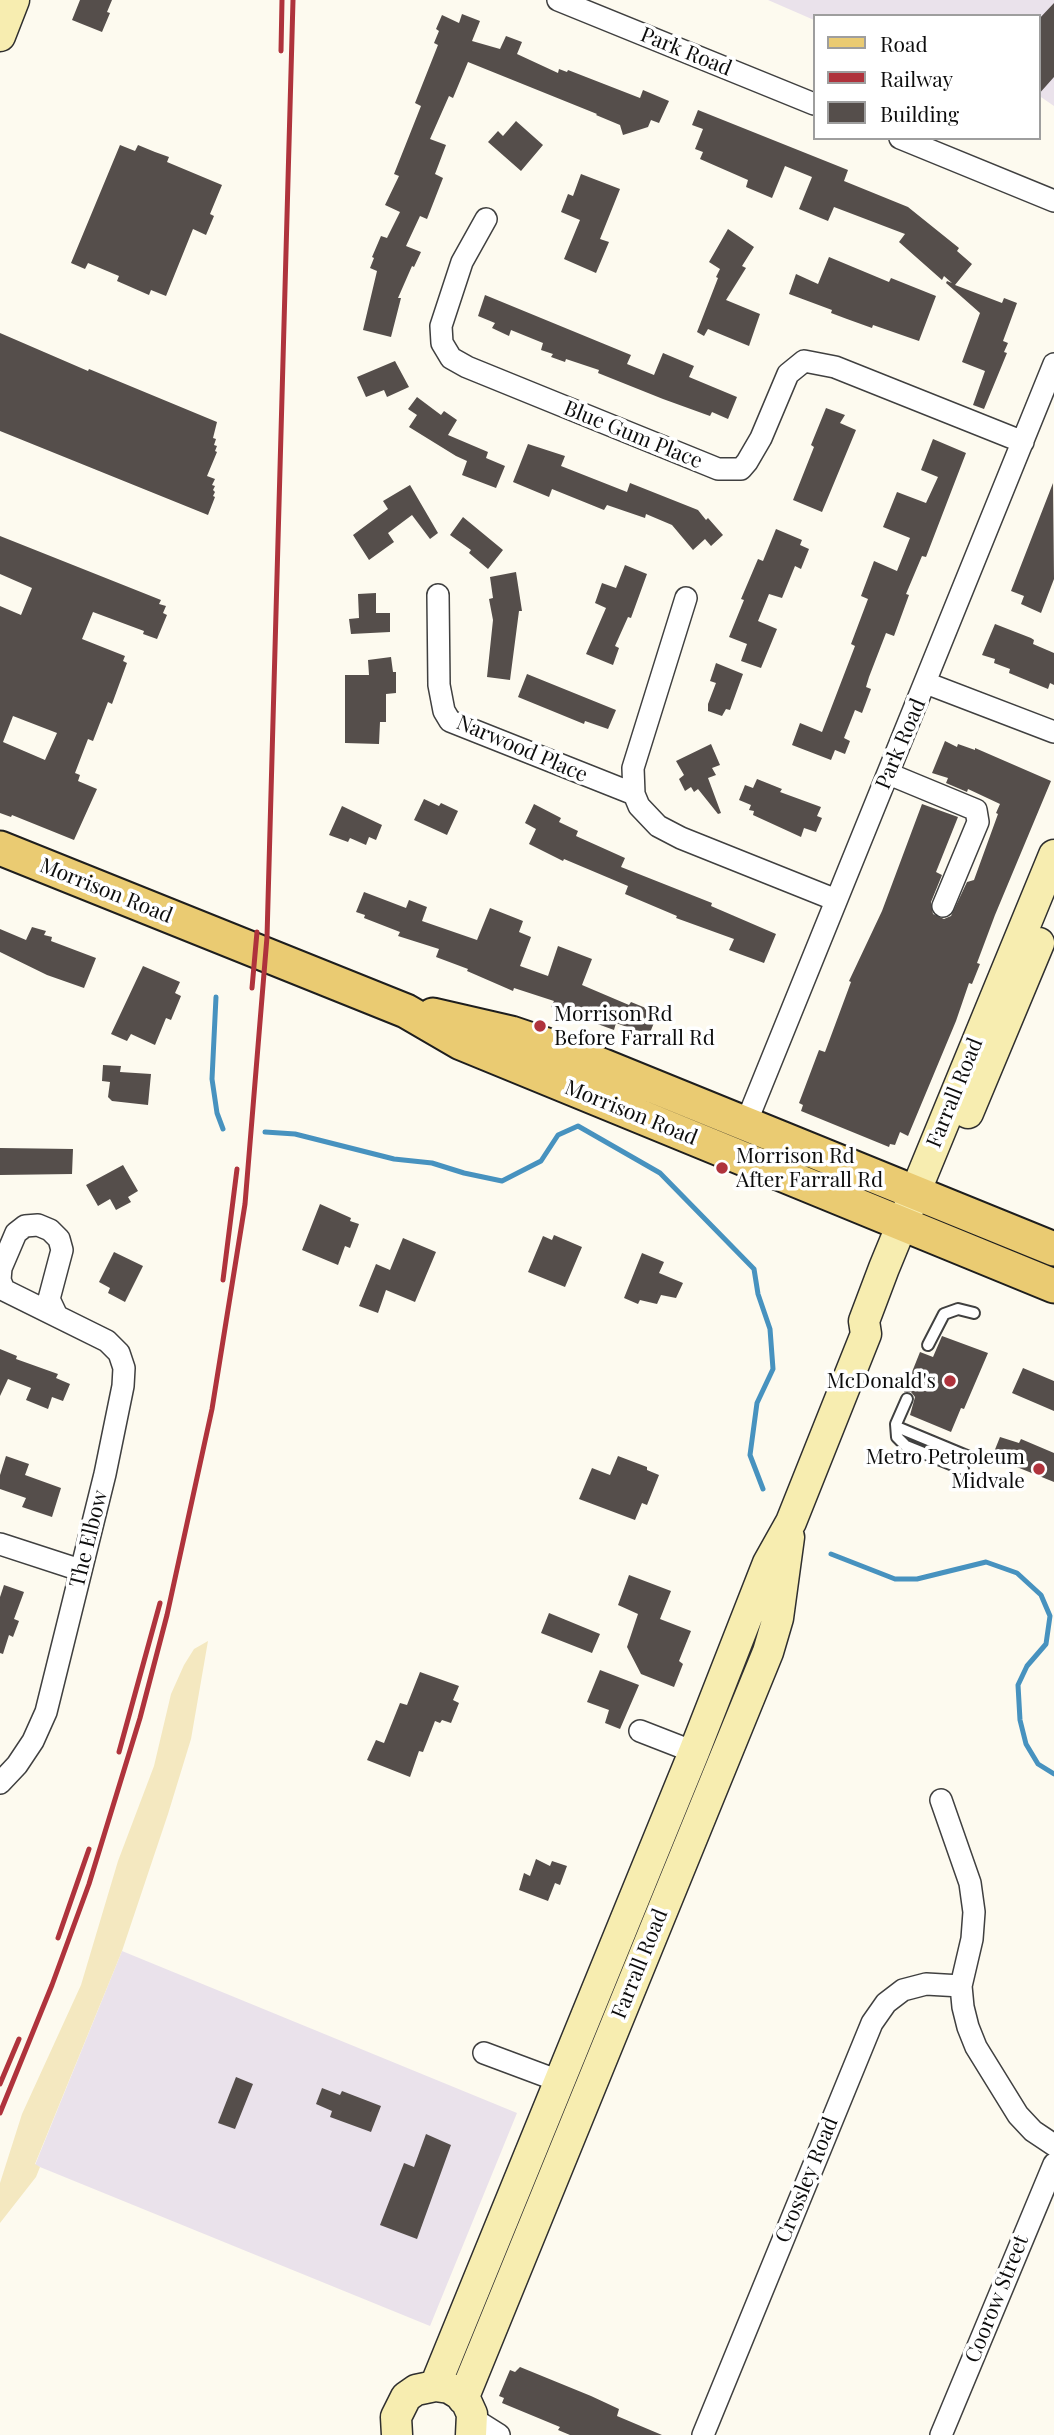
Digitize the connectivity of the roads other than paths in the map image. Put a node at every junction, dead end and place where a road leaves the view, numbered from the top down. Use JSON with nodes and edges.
{"nodes":[{"id":1,"x":14,"y":0,"type":"edge"},
{"id":2,"x":558,"y":0,"type":"edge"},
{"id":3,"x":0,"y":36,"type":"edge"},
{"id":4,"x":813,"y":104,"type":"edge"},
{"id":5,"x":905,"y":140,"type":"edge"},
{"id":6,"x":1054,"y":201,"type":"edge"},
{"id":7,"x":486,"y":219,"type":"dead end"},
{"id":8,"x":1054,"y":364,"type":"edge"},
{"id":9,"x":1023,"y":442,"type":"junction"},
{"id":10,"x":438,"y":595,"type":"dead end"},
{"id":11,"x":686,"y":598,"type":"dead end"},
{"id":12,"x":926,"y":683,"type":"junction"},
{"id":13,"x":1054,"y":732,"type":"edge"},
{"id":14,"x":889,"y":774,"type":"junction"},
{"id":15,"x":634,"y":794,"type":"junction"},
{"id":16,"x":0,"y":848,"type":"edge"},
{"id":17,"x":1052,"y":866,"type":"edge"},
{"id":18,"x":836,"y":900,"type":"junction"},
{"id":19,"x":943,"y":906,"type":"dead end"},
{"id":20,"x":1054,"y":908,"type":"edge"},
{"id":21,"x":407,"y":1011,"type":"junction"},
{"id":22,"x":746,"y":1123,"type":"junction"},
{"id":23,"x":924,"y":1195,"type":"junction"},
{"id":24,"x":910,"y":1226,"type":"junction"},
{"id":25,"x":1054,"y":1249,"type":"edge"},
{"id":26,"x":1054,"y":1286,"type":"edge"},
{"id":27,"x":974,"y":1313,"type":"dead end"},
{"id":28,"x":57,"y":1316,"type":"dead end"},
{"id":29,"x":928,"y":1345,"type":"dead end"},
{"id":30,"x":907,"y":1399,"type":"dead end"},
{"id":31,"x":897,"y":1427,"type":"junction"},
{"id":32,"x":974,"y":1459,"type":"dead end"},
{"id":33,"x":962,"y":1469,"type":"dead end"},
{"id":34,"x":791,"y":1522,"type":"junction"},
{"id":35,"x":0,"y":1544,"type":"edge"},
{"id":36,"x":80,"y":1570,"type":"junction"},
{"id":37,"x":745,"y":1626,"type":"junction"},
{"id":38,"x":774,"y":1633,"type":"junction"},
{"id":39,"x":707,"y":1720,"type":"junction"},
{"id":40,"x":640,"y":1731,"type":"dead end"},
{"id":41,"x":736,"y":1731,"type":"junction"},
{"id":42,"x":694,"y":1752,"type":"junction"},
{"id":43,"x":0,"y":1783,"type":"edge"},
{"id":44,"x":941,"y":1800,"type":"dead end"},
{"id":45,"x":658,"y":1842,"type":"junction"},
{"id":46,"x":686,"y":1853,"type":"junction"},
{"id":47,"x":617,"y":1941,"type":"junction"},
{"id":48,"x":645,"y":1951,"type":"junction"},
{"id":49,"x":961,"y":1986,"type":"junction"},
{"id":50,"x":484,"y":2053,"type":"dead end"},
{"id":51,"x":559,"y":2081,"type":"junction"},
{"id":52,"x":1054,"y":2145,"type":"edge"},
{"id":53,"x":1054,"y":2164,"type":"edge"},
{"id":54,"x":456,"y":2335,"type":"junction"},
{"id":55,"x":484,"y":2346,"type":"junction"},
{"id":56,"x":435,"y":2385,"type":"junction"},
{"id":57,"x":469,"y":2417,"type":"edge"},
{"id":58,"x":397,"y":2435,"type":"edge"},
{"id":59,"x":499,"y":2435,"type":"edge"},
{"id":60,"x":703,"y":2435,"type":"edge"},
{"id":61,"x":941,"y":2435,"type":"edge"}],
"edges":[{"from":1,"to":3,"type":"main road"},
{"from":2,"to":4,"type":"street","name":"Park Road"},
{"from":5,"to":6,"type":"street"},
{"from":7,"to":9,"type":"street","name":"Blue Gum Place"},
{"from":8,"to":9,"type":"street","name":"Park Road"},
{"from":9,"to":12,"type":"street","name":"Park Road"},
{"from":10,"to":15,"type":"street","name":"Narwood Place"},
{"from":11,"to":15,"type":"street"},
{"from":12,"to":13,"type":"street"},
{"from":12,"to":14,"type":"street","name":"Park Road"},
{"from":14,"to":18,"type":"street","name":"Park Road"},
{"from":14,"to":19,"type":"street"},
{"from":15,"to":18,"type":"street"},
{"from":16,"to":21,"type":"main road","name":"Morrison Road"},
{"from":17,"to":23,"type":"main road","name":"Farrall Road"},
{"from":18,"to":22,"type":"street","name":"Park Road"},
{"from":20,"to":23,"type":"main road","name":"Farrall Road"},
{"from":21,"to":22,"type":"main road","name":"Morrison Road"},
{"from":21,"to":24,"type":"main road","name":"Morrison Road"},
{"from":22,"to":23,"type":"main road","name":"Morrison Road"},
{"from":23,"to":24,"type":"main road","name":"Farrall Road"},
{"from":23,"to":25,"type":"main road","name":"Morrison Road"},
{"from":24,"to":26,"type":"main road","name":"Morrison Road"},
{"from":24,"to":34,"type":"main road","name":"Farrall Road"},
{"from":27,"to":29,"type":"lane"},
{"from":28,"to":36,"type":"street","name":"The Elbow"},
{"from":30,"to":31,"type":"lane"},
{"from":31,"to":32,"type":"lane"},
{"from":31,"to":33,"type":"lane"},
{"from":34,"to":37,"type":"main road","name":"Farrall Road"},
{"from":34,"to":38,"type":"main road","name":"Farrall Road"},
{"from":35,"to":36,"type":"street"},
{"from":36,"to":43,"type":"street","name":"The Elbow"},
{"from":37,"to":38,"type":"main road"},
{"from":37,"to":39,"type":"main road","name":"Farrall Road"},
{"from":38,"to":41,"type":"main road","name":"Farrall Road"},
{"from":39,"to":41,"type":"main road"},
{"from":39,"to":42,"type":"main road","name":"Farrall Road"},
{"from":40,"to":42,"type":"street"},
{"from":41,"to":46,"type":"main road","name":"Farrall Road"},
{"from":42,"to":45,"type":"main road","name":"Farrall Road"},
{"from":44,"to":49,"type":"street"},
{"from":45,"to":46,"type":"main road"},
{"from":45,"to":47,"type":"main road","name":"Farrall Road"},
{"from":46,"to":48,"type":"main road","name":"Farrall Road"},
{"from":47,"to":48,"type":"main road"},
{"from":47,"to":51,"type":"main road","name":"Farrall Road"},
{"from":48,"to":55,"type":"main road","name":"Farrall Road"},
{"from":49,"to":52,"type":"street"},
{"from":49,"to":60,"type":"street","name":"Crossley Road"},
{"from":50,"to":51,"type":"street"},
{"from":51,"to":54,"type":"main road","name":"Farrall Road"},
{"from":53,"to":61,"type":"street","name":"Coorow Street"},
{"from":54,"to":55,"type":"main road"},
{"from":54,"to":56,"type":"main road","name":"Farrall Road"},
{"from":55,"to":57,"type":"main road","name":"Farrall Road"},
{"from":56,"to":57,"type":"main road"},
{"from":56,"to":58,"type":"main road"},
{"from":57,"to":59,"type":"street"}]}
